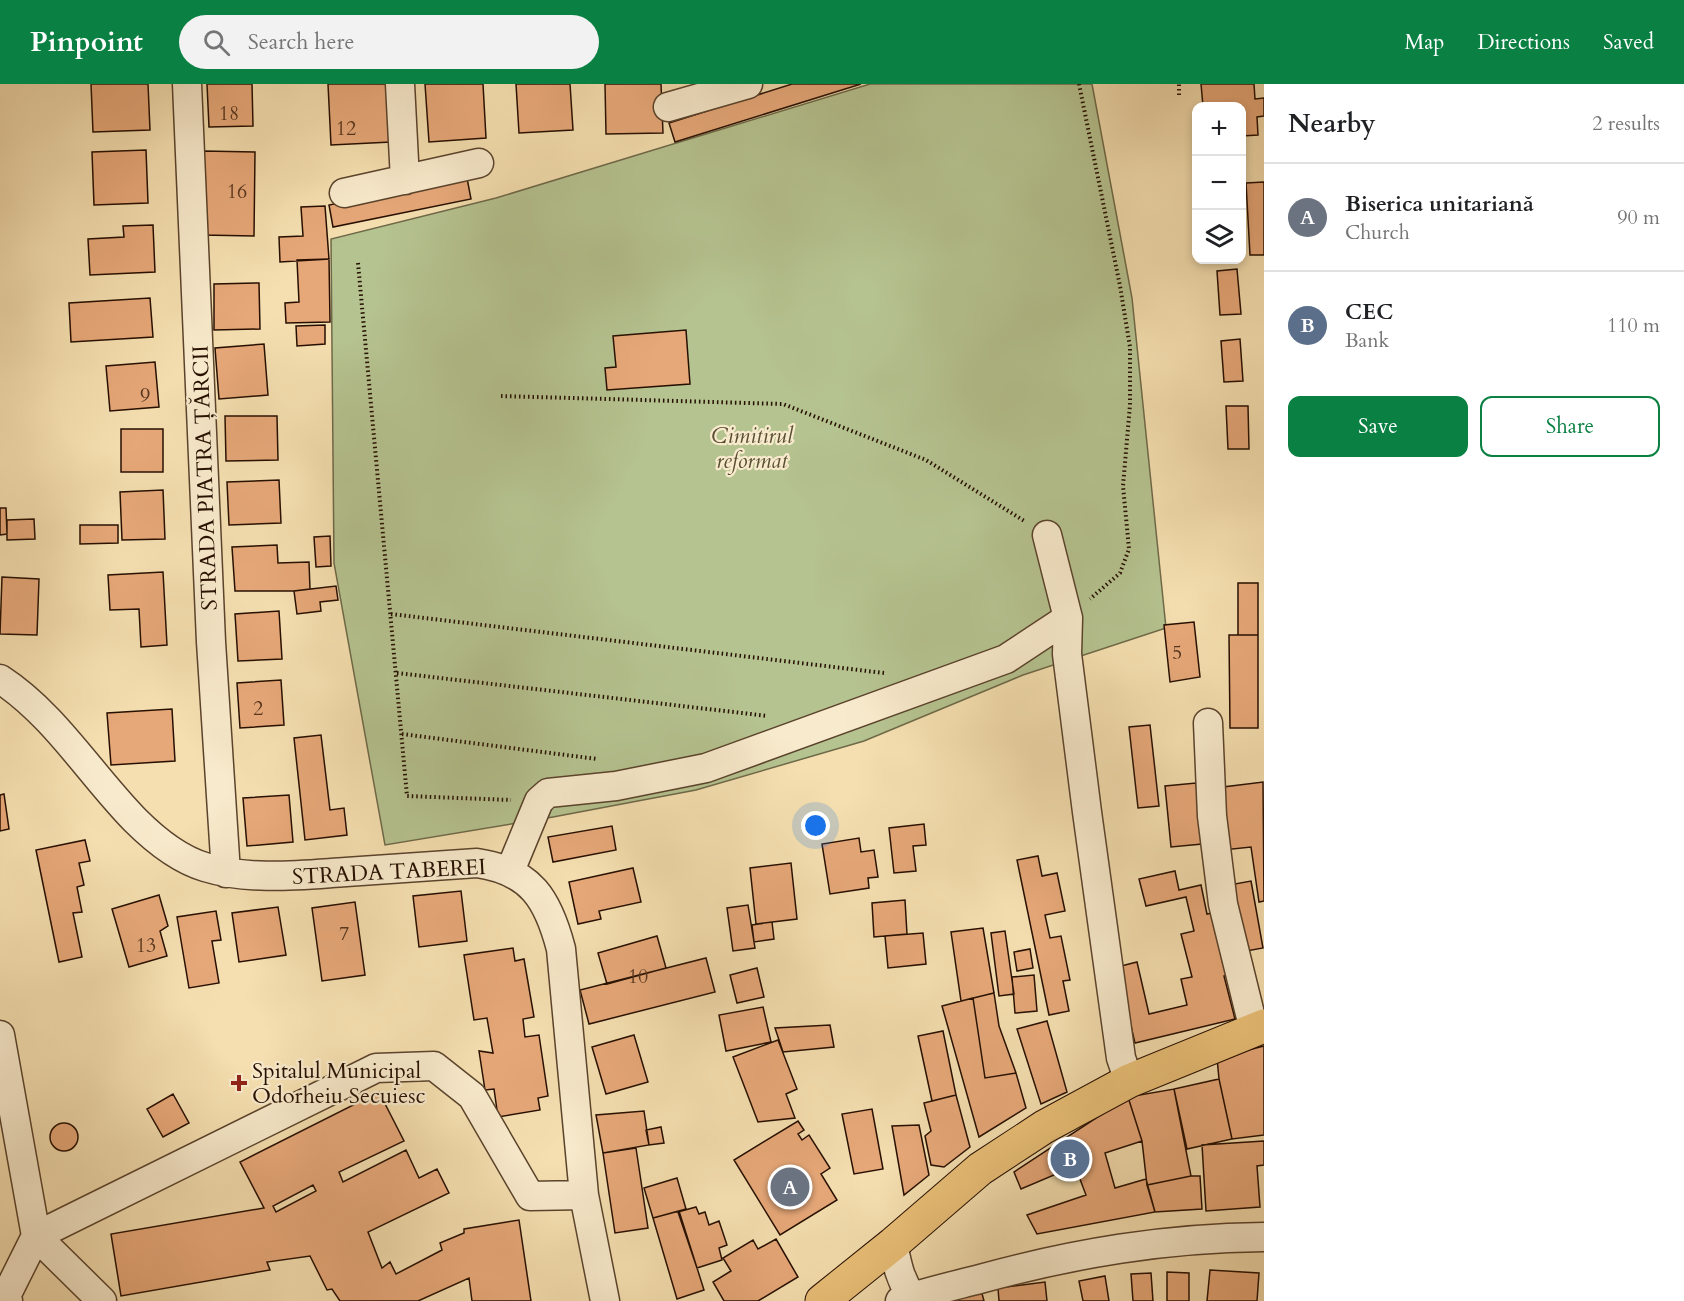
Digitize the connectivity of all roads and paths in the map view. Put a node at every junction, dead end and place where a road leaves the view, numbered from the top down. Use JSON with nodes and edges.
{"nodes":[{"id":1,"x":187,"y":84,"type":"edge"},
{"id":2,"x":400,"y":84,"type":"edge"},
{"id":3,"x":748,"y":84,"type":"edge"},
{"id":4,"x":1079,"y":84,"type":"edge"},
{"id":5,"x":1179,"y":84,"type":"edge"},
{"id":6,"x":1179,"y":95,"type":"dead end"},
{"id":7,"x":668,"y":107,"type":"dead end"},
{"id":8,"x":478,"y":164,"type":"dead end"},
{"id":9,"x":405,"y":180,"type":"junction"},
{"id":10,"x":344,"y":193,"type":"dead end"},
{"id":11,"x":358,"y":263,"type":"dead end"},
{"id":12,"x":501,"y":396,"type":"dead end"},
{"id":13,"x":1047,"y":535,"type":"joint"},
{"id":14,"x":391,"y":614,"type":"junction"},
{"id":15,"x":1068,"y":618,"type":"junction"},
{"id":16,"x":396,"y":673,"type":"junction"},
{"id":17,"x":888,"y":674,"type":"dead end"},
{"id":18,"x":0,"y":679,"type":"edge"},
{"id":19,"x":770,"y":717,"type":"dead end"},
{"id":20,"x":1208,"y":723,"type":"dead end"},
{"id":21,"x":402,"y":734,"type":"junction"},
{"id":22,"x":598,"y":759,"type":"dead end"},
{"id":23,"x":539,"y":801,"type":"junction"},
{"id":24,"x":510,"y":871,"type":"junction"},
{"id":25,"x":226,"y":873,"type":"junction"},
{"id":26,"x":1259,"y":1028,"type":"edge"},
{"id":27,"x":0,"y":1035,"type":"edge"},
{"id":28,"x":1129,"y":1081,"type":"junction"},
{"id":29,"x":5,"y":1096,"type":"edge"},
{"id":30,"x":584,"y":1195,"type":"junction"},
{"id":31,"x":36,"y":1236,"type":"junction"},
{"id":32,"x":1264,"y":1237,"type":"edge"},
{"id":33,"x":893,"y":1244,"type":"junction"},
{"id":34,"x":906,"y":1299,"type":"edge"},
{"id":35,"x":8,"y":1301,"type":"edge"},
{"id":36,"x":102,"y":1301,"type":"edge"},
{"id":37,"x":605,"y":1301,"type":"edge"},
{"id":38,"x":822,"y":1301,"type":"edge"}],
"edges":[{"from":1,"to":25,"type":"street","name":"STRADA PIATRA ȚĂRCII"},
{"from":2,"to":9,"type":"street"},
{"from":3,"to":7,"type":"street"},
{"from":4,"to":15,"type":"path"},
{"from":5,"to":6,"type":"path"},
{"from":8,"to":9,"type":"street"},
{"from":9,"to":10,"type":"street"},
{"from":11,"to":14,"type":"path"},
{"from":12,"to":13,"type":"path"},
{"from":13,"to":15,"type":"street"},
{"from":14,"to":16,"type":"path"},
{"from":14,"to":17,"type":"path"},
{"from":15,"to":23,"type":"street"},
{"from":15,"to":28,"type":"street"},
{"from":16,"to":19,"type":"path"},
{"from":16,"to":21,"type":"path"},
{"from":18,"to":25,"type":"street","name":"STRADA TABEREI"},
{"from":20,"to":26,"type":"street"},
{"from":21,"to":22,"type":"path"},
{"from":21,"to":23,"type":"path"},
{"from":23,"to":24,"type":"street"},
{"from":24,"to":25,"type":"street","name":"STRADA TABEREI"},
{"from":24,"to":30,"type":"street","name":"STRADA TABEREI"},
{"from":26,"to":28,"type":"main road"},
{"from":27,"to":29,"type":"street"},
{"from":28,"to":33,"type":"main road"},
{"from":29,"to":31,"type":"street"},
{"from":30,"to":31,"type":"street"},
{"from":30,"to":37,"type":"street","name":"STRADA TABEREI"},
{"from":31,"to":35,"type":"street"},
{"from":31,"to":36,"type":"street"},
{"from":32,"to":34,"type":"street"},
{"from":33,"to":34,"type":"street"},
{"from":33,"to":38,"type":"main road"}]}
